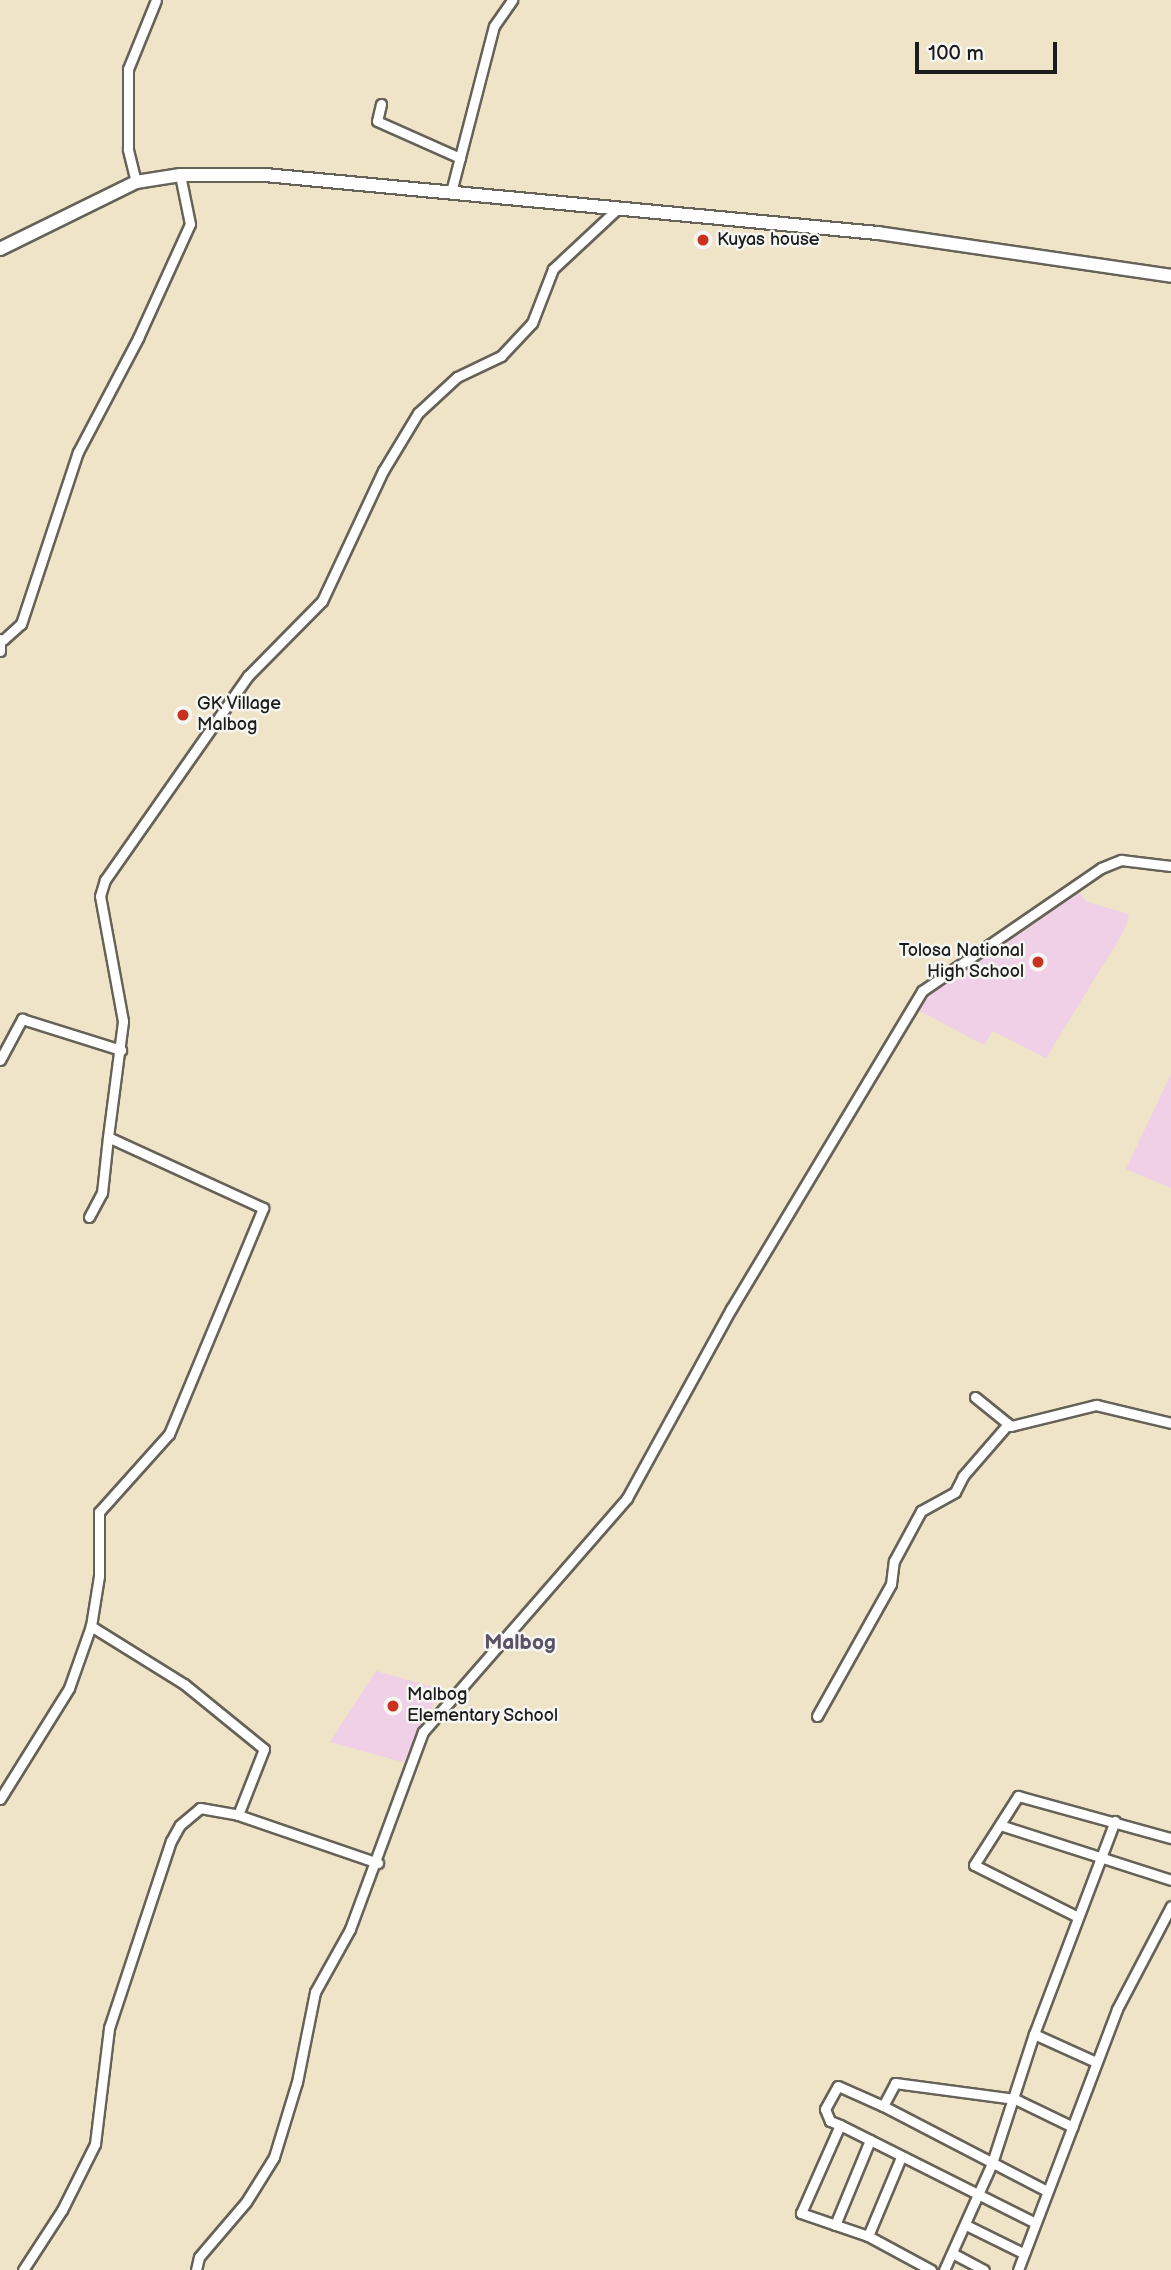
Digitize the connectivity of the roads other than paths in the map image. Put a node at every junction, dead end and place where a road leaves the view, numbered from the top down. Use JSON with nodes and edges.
{"nodes":[{"id":1,"x":156,"y":0,"type":"edge"},
{"id":2,"x":512,"y":0,"type":"edge"},
{"id":3,"x":381,"y":104,"type":"dead end"},
{"id":4,"x":460,"y":159,"type":"junction"},
{"id":5,"x":180,"y":175,"type":"junction"},
{"id":6,"x":136,"y":182,"type":"junction"},
{"id":7,"x":451,"y":192,"type":"junction"},
{"id":8,"x":616,"y":210,"type":"junction"},
{"id":9,"x":0,"y":249,"type":"edge"},
{"id":10,"x":1171,"y":276,"type":"edge"},
{"id":11,"x":1,"y":640,"type":"edge"},
{"id":12,"x":0,"y":651,"type":"edge"},
{"id":13,"x":1171,"y":866,"type":"edge"},
{"id":14,"x":121,"y":1050,"type":"junction"},
{"id":15,"x":0,"y":1060,"type":"edge"},
{"id":16,"x":108,"y":1137,"type":"junction"},
{"id":17,"x":89,"y":1217,"type":"dead end"},
{"id":18,"x":975,"y":1397,"type":"dead end"},
{"id":19,"x":1008,"y":1423,"type":"junction"},
{"id":20,"x":1171,"y":1423,"type":"edge"},
{"id":21,"x":90,"y":1626,"type":"junction"},
{"id":22,"x":817,"y":1716,"type":"dead end"},
{"id":23,"x":0,"y":1798,"type":"edge"},
{"id":24,"x":238,"y":1815,"type":"junction"},
{"id":25,"x":1115,"y":1821,"type":"junction"},
{"id":26,"x":1000,"y":1825,"type":"junction"},
{"id":27,"x":1171,"y":1838,"type":"edge"},
{"id":28,"x":1102,"y":1857,"type":"junction"},
{"id":29,"x":378,"y":1863,"type":"junction"},
{"id":30,"x":1171,"y":1880,"type":"edge"},
{"id":31,"x":1171,"y":1906,"type":"edge"},
{"id":32,"x":1078,"y":1917,"type":"junction"},
{"id":33,"x":1034,"y":2034,"type":"junction"},
{"id":34,"x":1097,"y":2062,"type":"junction"},
{"id":35,"x":1015,"y":2099,"type":"junction"},
{"id":36,"x":883,"y":2106,"type":"junction"},
{"id":37,"x":840,"y":2125,"type":"junction"},
{"id":38,"x":1073,"y":2127,"type":"junction"},
{"id":39,"x":870,"y":2140,"type":"junction"},
{"id":40,"x":901,"y":2157,"type":"junction"},
{"id":41,"x":992,"y":2163,"type":"junction"},
{"id":42,"x":1047,"y":2191,"type":"junction"},
{"id":43,"x":979,"y":2196,"type":"junction"},
{"id":44,"x":1034,"y":2222,"type":"junction"},
{"id":45,"x":835,"y":2225,"type":"junction"},
{"id":46,"x":966,"y":2225,"type":"junction"},
{"id":47,"x":868,"y":2236,"type":"junction"},
{"id":48,"x":952,"y":2253,"type":"junction"},
{"id":49,"x":1023,"y":2253,"type":"junction"},
{"id":50,"x":23,"y":2270,"type":"edge"},
{"id":51,"x":197,"y":2270,"type":"edge"},
{"id":52,"x":931,"y":2270,"type":"edge"},
{"id":53,"x":944,"y":2270,"type":"edge"},
{"id":54,"x":984,"y":2270,"type":"edge"},
{"id":55,"x":1018,"y":2270,"type":"edge"}],
"edges":[{"from":1,"to":6,"type":"street"},
{"from":2,"to":4,"type":"street"},
{"from":3,"to":4,"type":"street"},
{"from":4,"to":7,"type":"street"},
{"from":5,"to":6,"type":"street"},
{"from":5,"to":7,"type":"street"},
{"from":5,"to":11,"type":"street"},
{"from":6,"to":9,"type":"street"},
{"from":7,"to":8,"type":"street"},
{"from":8,"to":10,"type":"street"},
{"from":8,"to":14,"type":"street"},
{"from":11,"to":12,"type":"street"},
{"from":13,"to":29,"type":"street"},
{"from":14,"to":15,"type":"street"},
{"from":14,"to":16,"type":"street"},
{"from":16,"to":17,"type":"street"},
{"from":16,"to":21,"type":"street"},
{"from":18,"to":19,"type":"street"},
{"from":19,"to":20,"type":"street"},
{"from":19,"to":22,"type":"street"},
{"from":21,"to":23,"type":"street"},
{"from":21,"to":24,"type":"street"},
{"from":24,"to":29,"type":"street"},
{"from":24,"to":50,"type":"street"},
{"from":25,"to":26,"type":"street"},
{"from":25,"to":27,"type":"street"},
{"from":25,"to":28,"type":"street"},
{"from":26,"to":28,"type":"street"},
{"from":26,"to":32,"type":"street"},
{"from":28,"to":30,"type":"street"},
{"from":28,"to":32,"type":"street"},
{"from":29,"to":51,"type":"street"},
{"from":31,"to":34,"type":"street"},
{"from":32,"to":33,"type":"street"},
{"from":33,"to":34,"type":"street"},
{"from":33,"to":35,"type":"street"},
{"from":34,"to":38,"type":"street"},
{"from":35,"to":36,"type":"street"},
{"from":35,"to":38,"type":"street"},
{"from":35,"to":41,"type":"street"},
{"from":36,"to":37,"type":"street"},
{"from":36,"to":41,"type":"street"},
{"from":37,"to":39,"type":"street"},
{"from":37,"to":45,"type":"street"},
{"from":38,"to":42,"type":"street"},
{"from":39,"to":40,"type":"street"},
{"from":39,"to":45,"type":"street"},
{"from":40,"to":43,"type":"street"},
{"from":40,"to":47,"type":"street"},
{"from":41,"to":42,"type":"street"},
{"from":41,"to":43,"type":"street"},
{"from":42,"to":44,"type":"street"},
{"from":43,"to":44,"type":"street"},
{"from":43,"to":46,"type":"street"},
{"from":44,"to":49,"type":"street"},
{"from":45,"to":47,"type":"street"},
{"from":46,"to":48,"type":"street"},
{"from":46,"to":49,"type":"street"},
{"from":47,"to":52,"type":"street"},
{"from":48,"to":53,"type":"street"},
{"from":48,"to":54,"type":"street"},
{"from":49,"to":55,"type":"street"}]}
